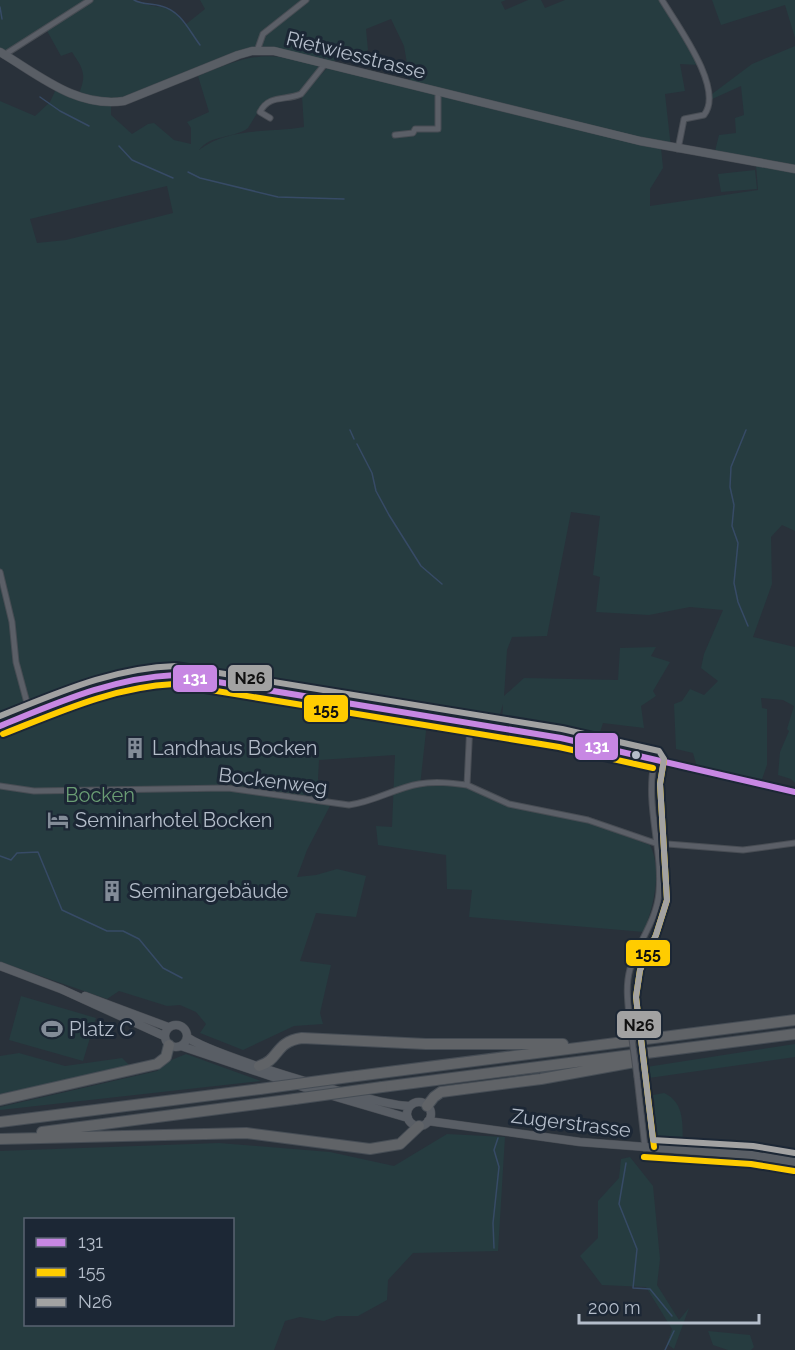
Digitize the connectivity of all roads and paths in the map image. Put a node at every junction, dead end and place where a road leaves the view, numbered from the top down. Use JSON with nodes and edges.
{"nodes":[{"id":1,"x":90,"y":0,"type":"edge"},
{"id":2,"x":306,"y":0,"type":"edge"},
{"id":3,"x":662,"y":0,"type":"edge"},
{"id":4,"x":257,"y":51,"type":"junction"},
{"id":5,"x":2,"y":53,"type":"edge"},
{"id":6,"x":325,"y":64,"type":"junction"},
{"id":7,"x":438,"y":92,"type":"junction"},
{"id":8,"x":270,"y":118,"type":"dead end"},
{"id":9,"x":395,"y":135,"type":"dead end"},
{"id":10,"x":678,"y":149,"type":"junction"},
{"id":11,"x":795,"y":169,"type":"edge"},
{"id":12,"x":0,"y":572,"type":"edge"},
{"id":13,"x":30,"y":714,"type":"junction"},
{"id":14,"x":470,"y":723,"type":"junction"},
{"id":15,"x":0,"y":726,"type":"edge"},
{"id":16,"x":655,"y":759,"type":"junction"},
{"id":17,"x":467,"y":784,"type":"junction"},
{"id":18,"x":0,"y":786,"type":"edge"},
{"id":19,"x":795,"y":792,"type":"edge"},
{"id":20,"x":655,"y":843,"type":"junction"},
{"id":21,"x":795,"y":843,"type":"edge"},
{"id":22,"x":0,"y":966,"type":"edge"},
{"id":23,"x":61,"y":989,"type":"junction"},
{"id":24,"x":795,"y":1020,"type":"edge"},
{"id":25,"x":168,"y":1027,"type":"junction"},
{"id":26,"x":795,"y":1034,"type":"edge"},
{"id":27,"x":187,"y":1037,"type":"junction"},
{"id":28,"x":167,"y":1040,"type":"junction"},
{"id":29,"x":740,"y":1041,"type":"junction"},
{"id":30,"x":621,"y":1042,"type":"junction"},
{"id":31,"x":182,"y":1046,"type":"junction"},
{"id":32,"x":259,"y":1066,"type":"junction"},
{"id":33,"x":0,"y":1100,"type":"edge"},
{"id":34,"x":410,"y":1106,"type":"junction"},
{"id":35,"x":426,"y":1117,"type":"junction"},
{"id":36,"x":408,"y":1118,"type":"junction"},
{"id":37,"x":0,"y":1122,"type":"edge"},
{"id":38,"x":0,"y":1138,"type":"edge"},
{"id":39,"x":645,"y":1149,"type":"junction"},
{"id":40,"x":795,"y":1162,"type":"edge"}],
"edges":[{"from":1,"to":5,"type":"street"},
{"from":2,"to":4,"type":"street"},
{"from":3,"to":10,"type":"street"},
{"from":4,"to":5,"type":"main road","name":"Rietwiesstrasse"},
{"from":4,"to":6,"type":"main road","name":"Rietwiesstrasse"},
{"from":6,"to":7,"type":"main road","name":"Rietwiesstrasse"},
{"from":6,"to":8,"type":"street"},
{"from":7,"to":9,"type":"street","name":"Rietwiesstrasse"},
{"from":7,"to":10,"type":"main road","name":"Rietwiesstrasse"},
{"from":10,"to":11,"type":"main road","name":"Rietwiesstrasse"},
{"from":12,"to":13,"type":"street"},
{"from":13,"to":14,"type":"street"},
{"from":13,"to":15,"type":"street"},
{"from":14,"to":16,"type":"street"},
{"from":14,"to":17,"type":"street"},
{"from":16,"to":19,"type":"street"},
{"from":16,"to":20,"type":"street"},
{"from":17,"to":18,"type":"street","name":"Bockenweg"},
{"from":17,"to":20,"type":"street","name":"Bockenweg"},
{"from":20,"to":21,"type":"street","name":"Bockenweg"},
{"from":20,"to":39,"type":"street","bridge":true},
{"from":22,"to":23,"type":"main road","name":"Zugerstrasse"},
{"from":23,"to":25,"type":"main road","name":"Zugerstrasse"},
{"from":23,"to":28,"type":"main road","name":"Zugerstrasse"},
{"from":24,"to":30,"type":"highway"},
{"from":25,"to":27,"type":"main road","name":"Zugerstrasse"},
{"from":25,"to":28,"type":"main road"},
{"from":26,"to":29,"type":"highway"},
{"from":27,"to":31,"type":"main road"},
{"from":27,"to":32,"type":"main road","name":"Zugerstrasse"},
{"from":28,"to":31,"type":"main road","name":"Zugerstrasse"},
{"from":28,"to":33,"type":"highway"},
{"from":29,"to":35,"type":"highway"},
{"from":29,"to":38,"type":"highway","bridge":true},
{"from":30,"to":32,"type":"highway"},
{"from":30,"to":37,"type":"highway","bridge":true},
{"from":31,"to":36,"type":"main road","name":"Zugerstrasse"},
{"from":32,"to":34,"type":"main road","name":"Zugerstrasse"},
{"from":34,"to":35,"type":"main road","name":"Zugerstrasse"},
{"from":34,"to":36,"type":"main road"},
{"from":35,"to":36,"type":"main road","name":"Zugerstrasse"},
{"from":35,"to":38,"type":"highway"},
{"from":35,"to":39,"type":"main road","name":"Zugerstrasse"},
{"from":39,"to":40,"type":"main road","name":"Zugerstrasse"}]}
